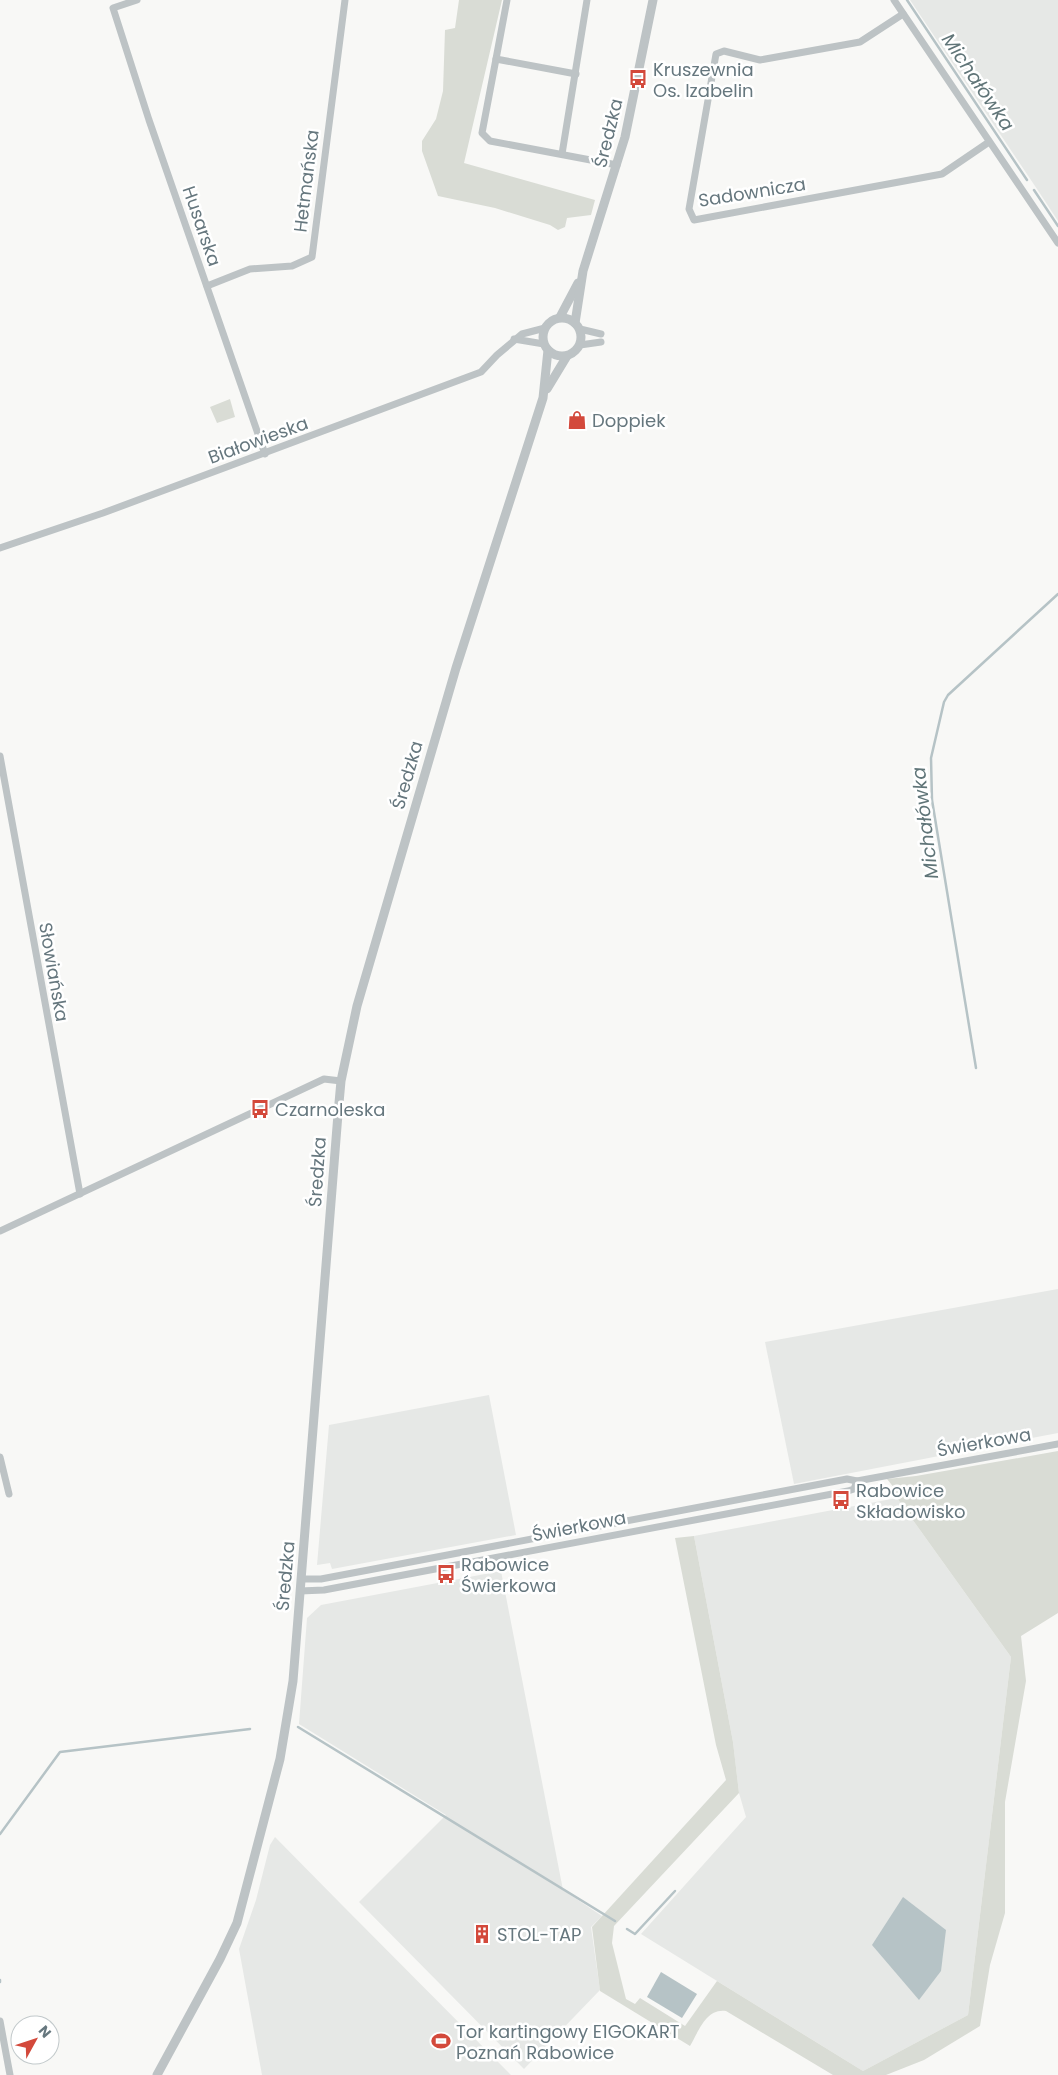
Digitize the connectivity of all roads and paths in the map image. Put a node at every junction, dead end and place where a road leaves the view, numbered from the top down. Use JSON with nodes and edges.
{"nodes":[{"id":1,"x":137,"y":0,"type":"edge"},
{"id":2,"x":344,"y":0,"type":"edge"},
{"id":3,"x":507,"y":0,"type":"edge"},
{"id":4,"x":587,"y":0,"type":"edge"},
{"id":5,"x":652,"y":0,"type":"edge"},
{"id":6,"x":894,"y":0,"type":"edge"},
{"id":7,"x":903,"y":14,"type":"junction"},
{"id":8,"x":496,"y":59,"type":"junction"},
{"id":9,"x":576,"y":74,"type":"junction"},
{"id":10,"x":989,"y":142,"type":"junction"},
{"id":11,"x":562,"y":154,"type":"junction"},
{"id":12,"x":617,"y":165,"type":"junction"},
{"id":13,"x":1058,"y":243,"type":"edge"},
{"id":14,"x":584,"y":272,"type":"junction"},
{"id":15,"x":207,"y":286,"type":"junction"},
{"id":16,"x":560,"y":317,"type":"junction"},
{"id":17,"x":578,"y":326,"type":"junction"},
{"id":18,"x":545,"y":328,"type":"junction"},
{"id":19,"x":514,"y":339,"type":"junction"},
{"id":20,"x":580,"y":345,"type":"junction"},
{"id":21,"x":546,"y":347,"type":"junction"},
{"id":22,"x":566,"y":356,"type":"junction"},
{"id":23,"x":542,"y":398,"type":"junction"},
{"id":24,"x":265,"y":454,"type":"junction"},
{"id":25,"x":0,"y":548,"type":"edge"},
{"id":26,"x":0,"y":756,"type":"edge"},
{"id":27,"x":341,"y":1081,"type":"junction"},
{"id":28,"x":80,"y":1194,"type":"junction"},
{"id":29,"x":0,"y":1231,"type":"edge"},
{"id":30,"x":1058,"y":1444,"type":"edge"},
{"id":31,"x":0,"y":1457,"type":"edge"},
{"id":32,"x":857,"y":1481,"type":"junction"},
{"id":33,"x":9,"y":1494,"type":"dead end"},
{"id":34,"x":301,"y":1579,"type":"junction"},
{"id":35,"x":300,"y":1591,"type":"junction"},
{"id":36,"x":0,"y":2021,"type":"edge"},
{"id":37,"x":10,"y":2075,"type":"edge"},
{"id":38,"x":157,"y":2075,"type":"edge"}],
"edges":[{"from":1,"to":15,"type":"street","name":"Husarska"},
{"from":2,"to":15,"type":"street","name":"Hetmańska"},
{"from":3,"to":8,"type":"street"},
{"from":4,"to":9,"type":"street"},
{"from":5,"to":12,"type":"street","name":"Średzka"},
{"from":6,"to":7,"type":"street"},
{"from":7,"to":10,"type":"street"},
{"from":7,"to":10,"type":"street","name":"Sadownicza"},
{"from":8,"to":9,"type":"street"},
{"from":8,"to":11,"type":"street"},
{"from":9,"to":11,"type":"street"},
{"from":10,"to":13,"type":"street"},
{"from":11,"to":12,"type":"street"},
{"from":12,"to":14,"type":"street","name":"Średzka"},
{"from":14,"to":16,"type":"street","name":"Średzka"},
{"from":14,"to":17,"type":"street","name":"Średzka"},
{"from":15,"to":24,"type":"street","name":"Husarska"},
{"from":16,"to":17,"type":"street"},
{"from":16,"to":18,"type":"street"},
{"from":17,"to":20,"type":"street"},
{"from":17,"to":20,"type":"street"},
{"from":18,"to":19,"type":"street","name":"Białowieska"},
{"from":18,"to":21,"type":"street"},
{"from":19,"to":21,"type":"street"},
{"from":19,"to":24,"type":"street","name":"Białowieska"},
{"from":20,"to":22,"type":"street"},
{"from":21,"to":22,"type":"street"},
{"from":21,"to":23,"type":"street","name":"Średzka"},
{"from":22,"to":23,"type":"street","name":"Średzka"},
{"from":23,"to":27,"type":"street","name":"Średzka"},
{"from":24,"to":25,"type":"street","name":"Białowieska"},
{"from":26,"to":28,"type":"street","name":"Słowiańska"},
{"from":27,"to":28,"type":"street"},
{"from":27,"to":34,"type":"street","name":"Średzka"},
{"from":28,"to":29,"type":"street"},
{"from":30,"to":32,"type":"street","name":"Świerkowa"},
{"from":31,"to":33,"type":"street"},
{"from":32,"to":34,"type":"street","name":"Świerkowa"},
{"from":32,"to":35,"type":"street","name":"Świerkowa"},
{"from":34,"to":35,"type":"street","name":"Średzka"},
{"from":35,"to":38,"type":"street","name":"Średzka"},
{"from":36,"to":37,"type":"street"}]}
